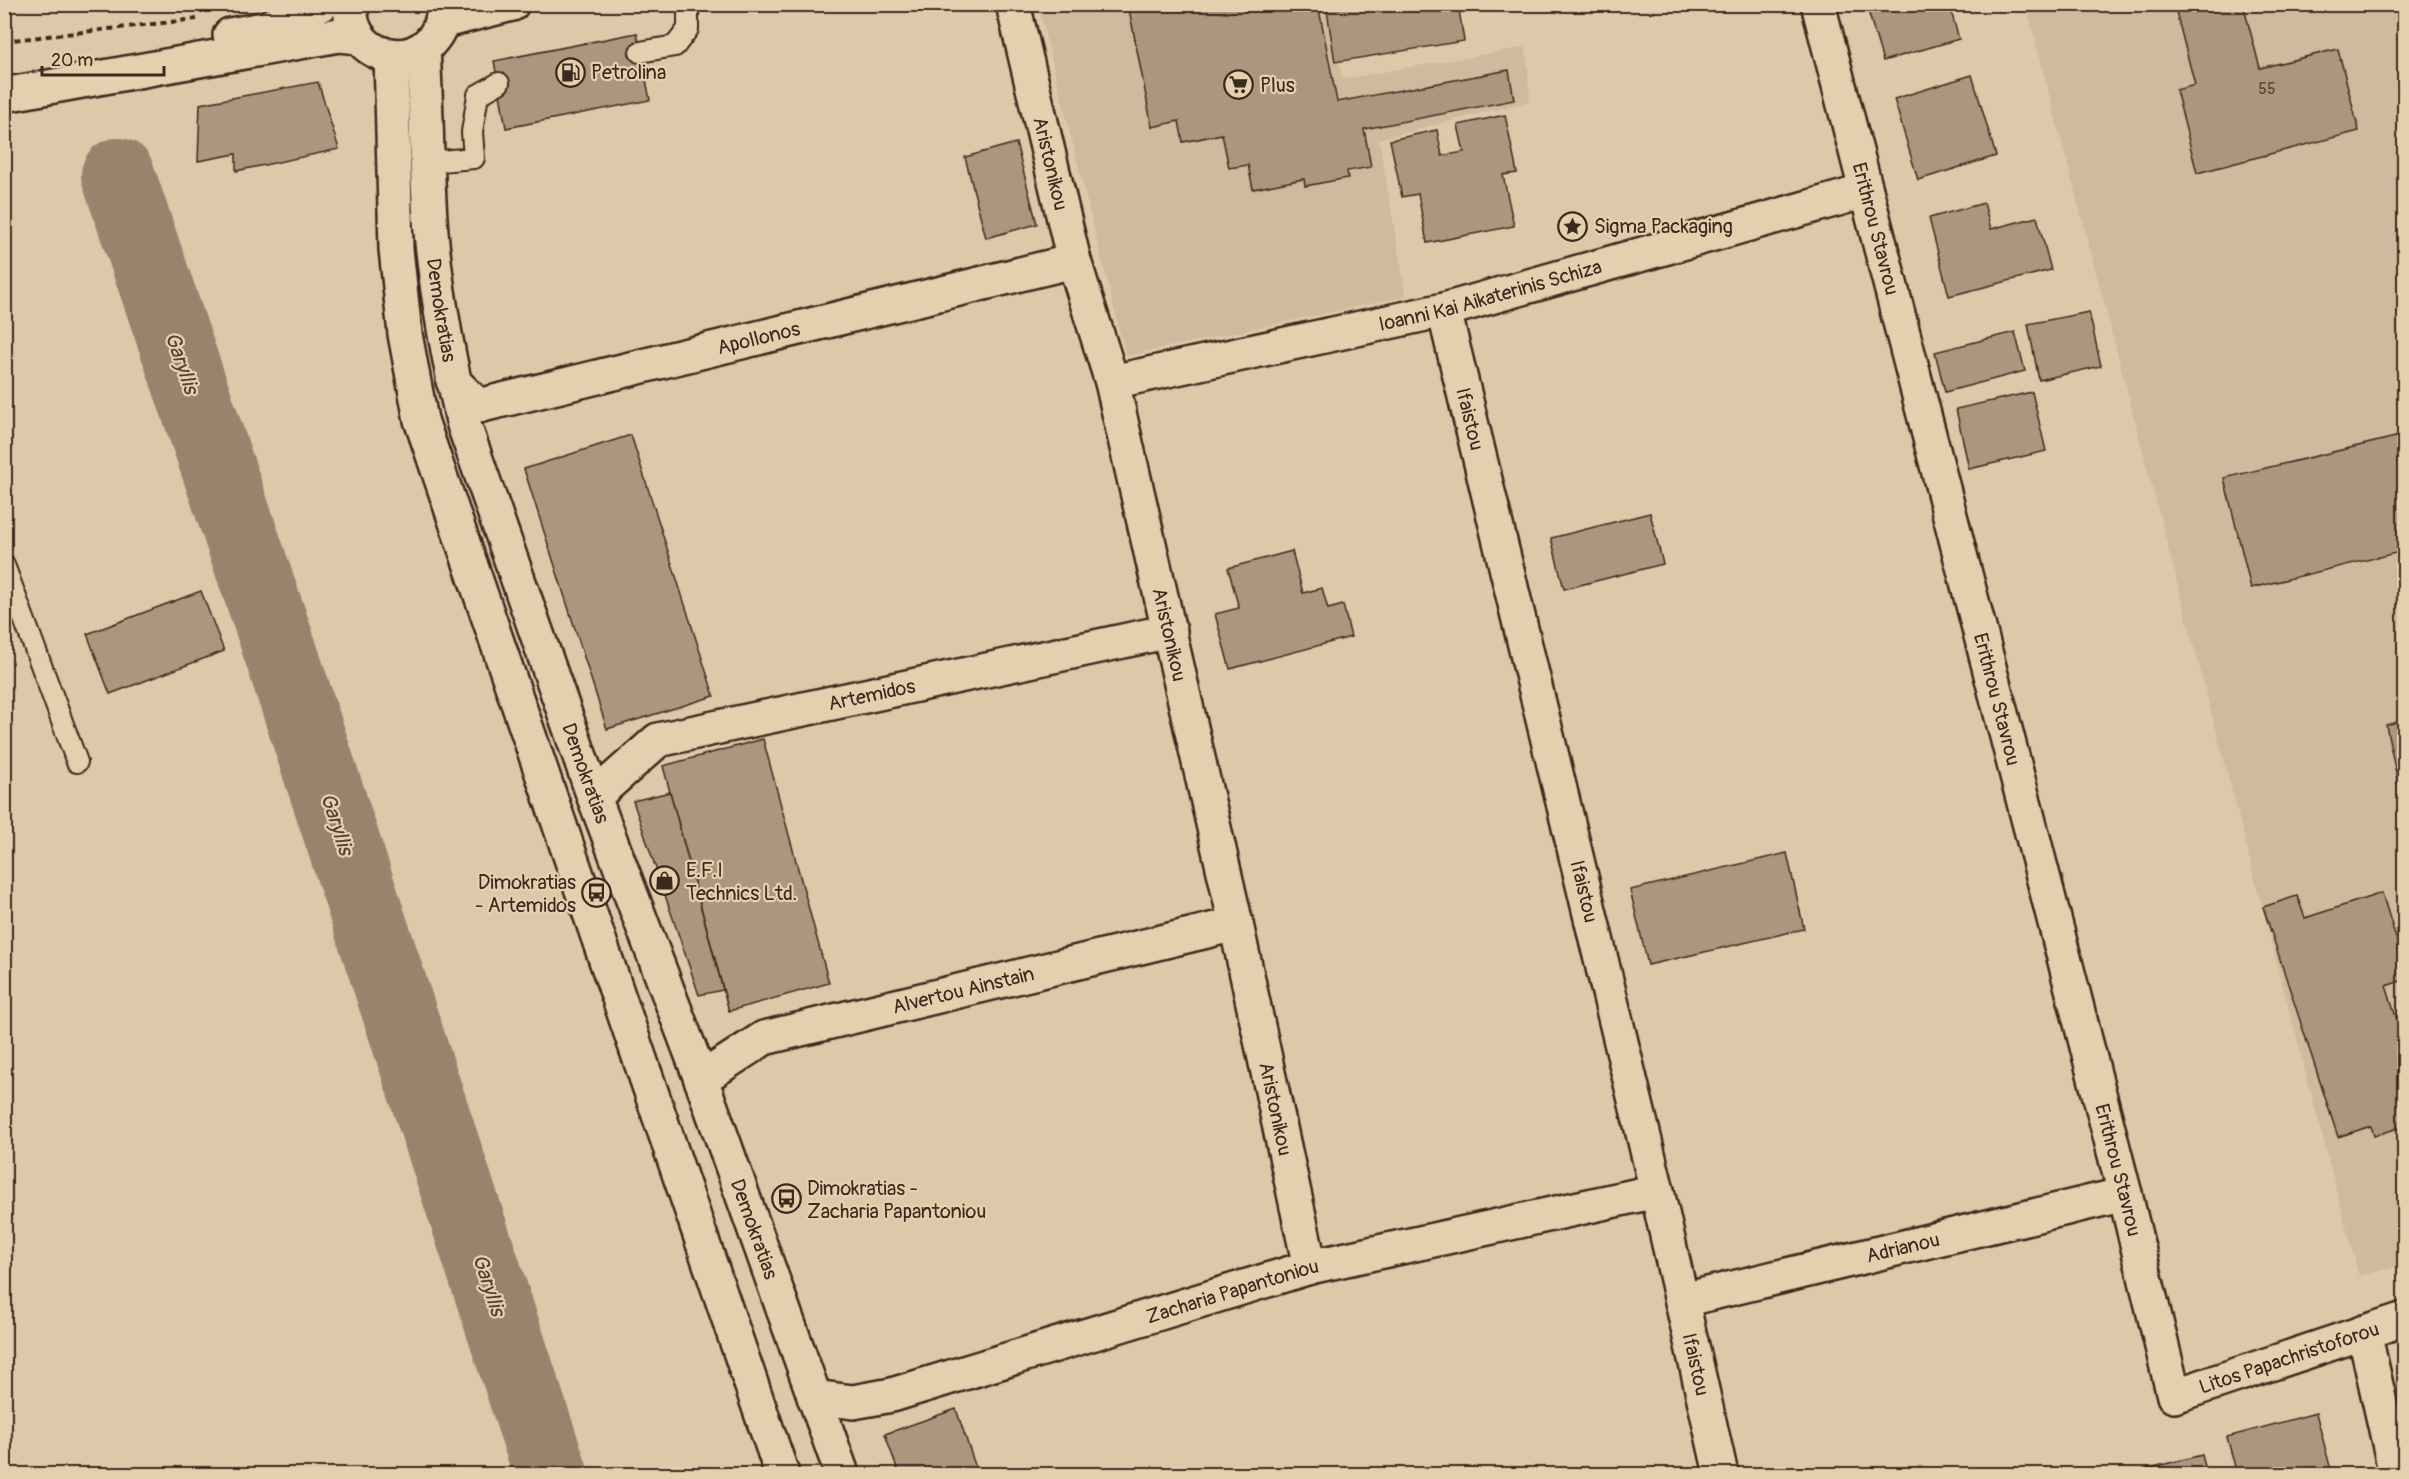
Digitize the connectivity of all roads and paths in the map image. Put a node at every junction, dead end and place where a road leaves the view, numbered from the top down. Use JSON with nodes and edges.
{"nodes":[{"id":1,"x":322,"y":4,"type":"edge"},
{"id":2,"x":351,"y":4,"type":"edge"},
{"id":3,"x":512,"y":4,"type":"edge"},
{"id":4,"x":688,"y":4,"type":"edge"},
{"id":5,"x":1013,"y":4,"type":"edge"},
{"id":6,"x":1818,"y":4,"type":"edge"},
{"id":7,"x":444,"y":13,"type":"edge"},
{"id":8,"x":218,"y":37,"type":"junction"},
{"id":9,"x":359,"y":37,"type":"junction"},
{"id":10,"x":4,"y":41,"type":"edge"},
{"id":11,"x":423,"y":50,"type":"junction"},
{"id":12,"x":640,"y":52,"type":"dead end"},
{"id":13,"x":391,"y":55,"type":"junction"},
{"id":14,"x":78,"y":71,"type":"junction"},
{"id":15,"x":4,"y":72,"type":"edge"},
{"id":16,"x":499,"y":83,"type":"dead end"},
{"id":17,"x":4,"y":95,"type":"edge"},
{"id":18,"x":429,"y":162,"type":"junction"},
{"id":19,"x":1866,"y":191,"type":"junction"},
{"id":20,"x":1074,"y":261,"type":"junction"},
{"id":21,"x":1444,"y":310,"type":"junction"},
{"id":22,"x":453,"y":381,"type":"junction"},
{"id":23,"x":1112,"y":382,"type":"junction"},
{"id":24,"x":4,"y":565,"type":"edge"},
{"id":25,"x":1170,"y":631,"type":"junction"},
{"id":26,"x":77,"y":762,"type":"dead end"},
{"id":27,"x":594,"y":797,"type":"junction"},
{"id":28,"x":1236,"y":924,"type":"junction"},
{"id":29,"x":701,"y":1079,"type":"junction"},
{"id":30,"x":1657,"y":1191,"type":"junction"},
{"id":31,"x":2124,"y":1194,"type":"junction"},
{"id":32,"x":1310,"y":1266,"type":"junction"},
{"id":33,"x":1683,"y":1300,"type":"junction"},
{"id":34,"x":2404,"y":1319,"type":"edge"},
{"id":35,"x":2364,"y":1332,"type":"junction"},
{"id":36,"x":814,"y":1396,"type":"junction"},
{"id":37,"x":2174,"y":1396,"type":"joint"},
{"id":38,"x":782,"y":1474,"type":"edge"},
{"id":39,"x":842,"y":1474,"type":"edge"},
{"id":40,"x":1721,"y":1474,"type":"edge"},
{"id":41,"x":2396,"y":1474,"type":"edge"}],
"edges":[{"from":1,"to":8,"type":"street"},
{"from":2,"to":9,"type":"street"},
{"from":3,"to":7,"type":"street"},
{"from":4,"to":12,"type":"lane"},
{"from":5,"to":20,"type":"street","name":"Aristonikou"},
{"from":6,"to":19,"type":"street","name":"Erithrou Stavrou"},
{"from":7,"to":11,"type":"street"},
{"from":8,"to":9,"type":"street"},
{"from":8,"to":10,"type":"path"},
{"from":8,"to":14,"type":"street"},
{"from":9,"to":13,"type":"street"},
{"from":11,"to":13,"type":"street"},
{"from":11,"to":18,"type":"street","name":"Demokratias"},
{"from":13,"to":38,"type":"street","name":"Demokratias"},
{"from":14,"to":15,"type":"street"},
{"from":14,"to":17,"type":"street"},
{"from":16,"to":18,"type":"lane"},
{"from":18,"to":22,"type":"street","name":"Demokratias"},
{"from":19,"to":21,"type":"street","name":"Ioanni Kai Aikaterinis Schiza"},
{"from":19,"to":31,"type":"street","name":"Erithrou Stavrou"},
{"from":20,"to":22,"type":"street","name":"Apollonos"},
{"from":20,"to":23,"type":"street","name":"Aristonikou"},
{"from":21,"to":23,"type":"street","name":"Ioanni Kai Aikaterinis Schiza"},
{"from":21,"to":30,"type":"street","name":"Ifaistou"},
{"from":22,"to":27,"type":"street","name":"Demokratias"},
{"from":23,"to":25,"type":"street","name":"Aristonikou"},
{"from":24,"to":26,"type":"lane"},
{"from":25,"to":27,"type":"street","name":"Artemidos"},
{"from":25,"to":28,"type":"street","name":"Aristonikou"},
{"from":27,"to":29,"type":"street","name":"Demokratias"},
{"from":28,"to":29,"type":"street","name":"Alvertou Ainstain"},
{"from":28,"to":32,"type":"street","name":"Aristonikou"},
{"from":29,"to":36,"type":"street","name":"Demokratias"},
{"from":30,"to":32,"type":"street","name":"Zacharia Papantoniou"},
{"from":30,"to":33,"type":"street","name":"Ifaistou"},
{"from":31,"to":33,"type":"street","name":"Adrianou"},
{"from":31,"to":37,"type":"street","name":"Erithrou Stavrou"},
{"from":32,"to":36,"type":"street","name":"Zacharia Papantoniou"},
{"from":33,"to":40,"type":"street","name":"Ifaistou"},
{"from":34,"to":35,"type":"street","name":"Litos Papachristoforou"},
{"from":35,"to":37,"type":"street","name":"Litos Papachristoforou"},
{"from":35,"to":41,"type":"street"},
{"from":36,"to":39,"type":"street","name":"Demokratias"}]}
